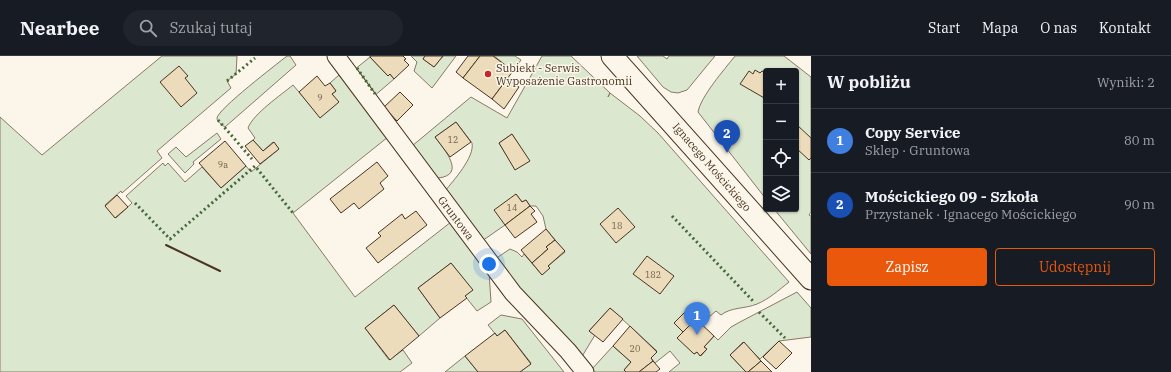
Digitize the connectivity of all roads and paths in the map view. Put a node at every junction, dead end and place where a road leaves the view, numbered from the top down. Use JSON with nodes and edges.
{"nodes":[{"id":1,"x":336,"y":56,"type":"edge"},
{"id":2,"x":612,"y":56,"type":"edge"},
{"id":3,"x":811,"y":279,"type":"edge"},
{"id":4,"x":585,"y":372,"type":"edge"}],
"edges":[{"from":1,"to":4,"type":"street","name":"Gruntowa"},
{"from":2,"to":3,"type":"street","name":"Ignacego Mościckiego"}]}
